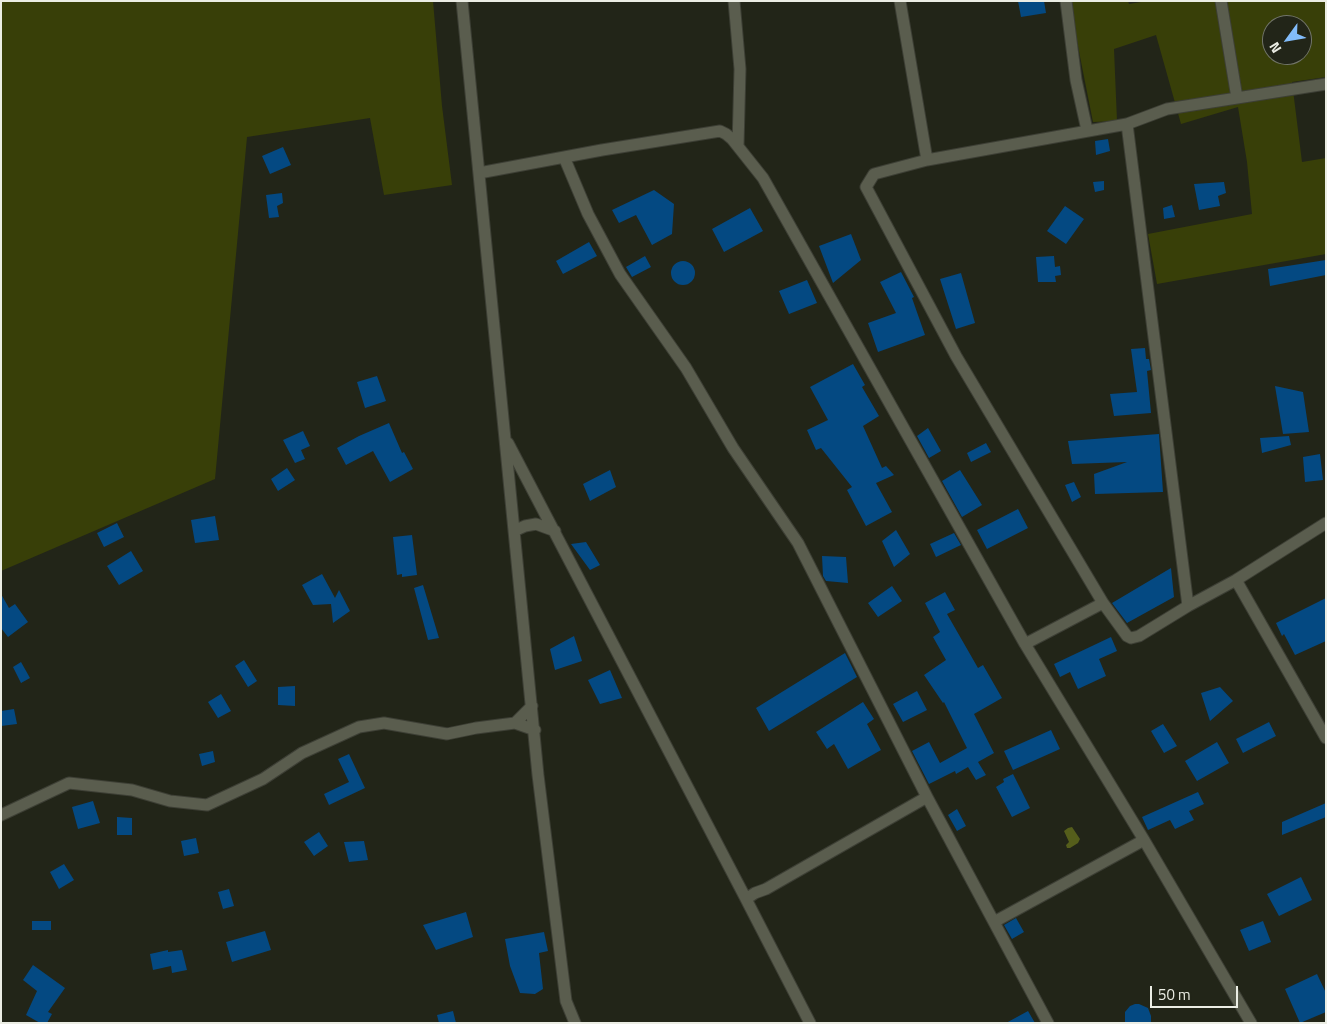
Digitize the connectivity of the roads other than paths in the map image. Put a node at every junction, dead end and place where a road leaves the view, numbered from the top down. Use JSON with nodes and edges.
{"nodes":[{"id":1,"x":462,"y":1,"type":"edge"},
{"id":2,"x":734,"y":1,"type":"edge"},
{"id":3,"x":900,"y":1,"type":"edge"},
{"id":4,"x":1066,"y":1,"type":"edge"},
{"id":5,"x":1221,"y":1,"type":"edge"},
{"id":6,"x":1326,"y":84,"type":"edge"},
{"id":7,"x":1237,"y":98,"type":"junction"},
{"id":8,"x":1127,"y":124,"type":"junction"},
{"id":9,"x":1087,"y":130,"type":"junction"},
{"id":10,"x":738,"y":146,"type":"junction"},
{"id":11,"x":564,"y":157,"type":"junction"},
{"id":12,"x":928,"y":160,"type":"junction"},
{"id":13,"x":479,"y":173,"type":"junction"},
{"id":14,"x":504,"y":437,"type":"junction"},
{"id":15,"x":1326,"y":523,"type":"edge"},
{"id":16,"x":514,"y":531,"type":"junction"},
{"id":17,"x":555,"y":531,"type":"junction"},
{"id":18,"x":1236,"y":580,"type":"junction"},
{"id":19,"x":1103,"y":603,"type":"junction"},
{"id":20,"x":1188,"y":606,"type":"junction"},
{"id":21,"x":1025,"y":644,"type":"junction"},
{"id":22,"x":532,"y":706,"type":"junction"},
{"id":23,"x":515,"y":723,"type":"junction"},
{"id":24,"x":534,"y":730,"type":"junction"},
{"id":25,"x":1326,"y":738,"type":"edge"},
{"id":26,"x":927,"y":797,"type":"junction"},
{"id":27,"x":1,"y":815,"type":"edge"},
{"id":28,"x":1144,"y":840,"type":"junction"},
{"id":29,"x":746,"y":899,"type":"junction"},
{"id":30,"x":994,"y":922,"type":"junction"},
{"id":31,"x":575,"y":1023,"type":"edge"},
{"id":32,"x":810,"y":1023,"type":"edge"},
{"id":33,"x":1048,"y":1023,"type":"edge"},
{"id":34,"x":1251,"y":1023,"type":"edge"}],
"edges":[{"from":1,"to":13,"type":"street"},
{"from":2,"to":10,"type":"street"},
{"from":3,"to":12,"type":"street"},
{"from":4,"to":9,"type":"street"},
{"from":5,"to":7,"type":"street"},
{"from":6,"to":7,"type":"street"},
{"from":7,"to":8,"type":"street"},
{"from":8,"to":9,"type":"street"},
{"from":8,"to":20,"type":"street"},
{"from":9,"to":12,"type":"street"},
{"from":10,"to":11,"type":"street"},
{"from":10,"to":21,"type":"street"},
{"from":11,"to":13,"type":"street"},
{"from":11,"to":26,"type":"street"},
{"from":12,"to":19,"type":"street"},
{"from":13,"to":14,"type":"street"},
{"from":14,"to":16,"type":"street"},
{"from":14,"to":17,"type":"street"},
{"from":15,"to":18,"type":"street"},
{"from":16,"to":17,"type":"street"},
{"from":16,"to":22,"type":"street"},
{"from":17,"to":29,"type":"street"},
{"from":18,"to":20,"type":"street"},
{"from":18,"to":25,"type":"street"},
{"from":19,"to":20,"type":"street"},
{"from":19,"to":21,"type":"street"},
{"from":21,"to":28,"type":"street"},
{"from":22,"to":23,"type":"street"},
{"from":22,"to":24,"type":"street"},
{"from":23,"to":24,"type":"street"},
{"from":23,"to":27,"type":"street"},
{"from":24,"to":31,"type":"street"},
{"from":26,"to":29,"type":"street"},
{"from":26,"to":30,"type":"street"},
{"from":28,"to":30,"type":"street"},
{"from":28,"to":34,"type":"street"},
{"from":29,"to":32,"type":"street"},
{"from":30,"to":33,"type":"street"}]}
